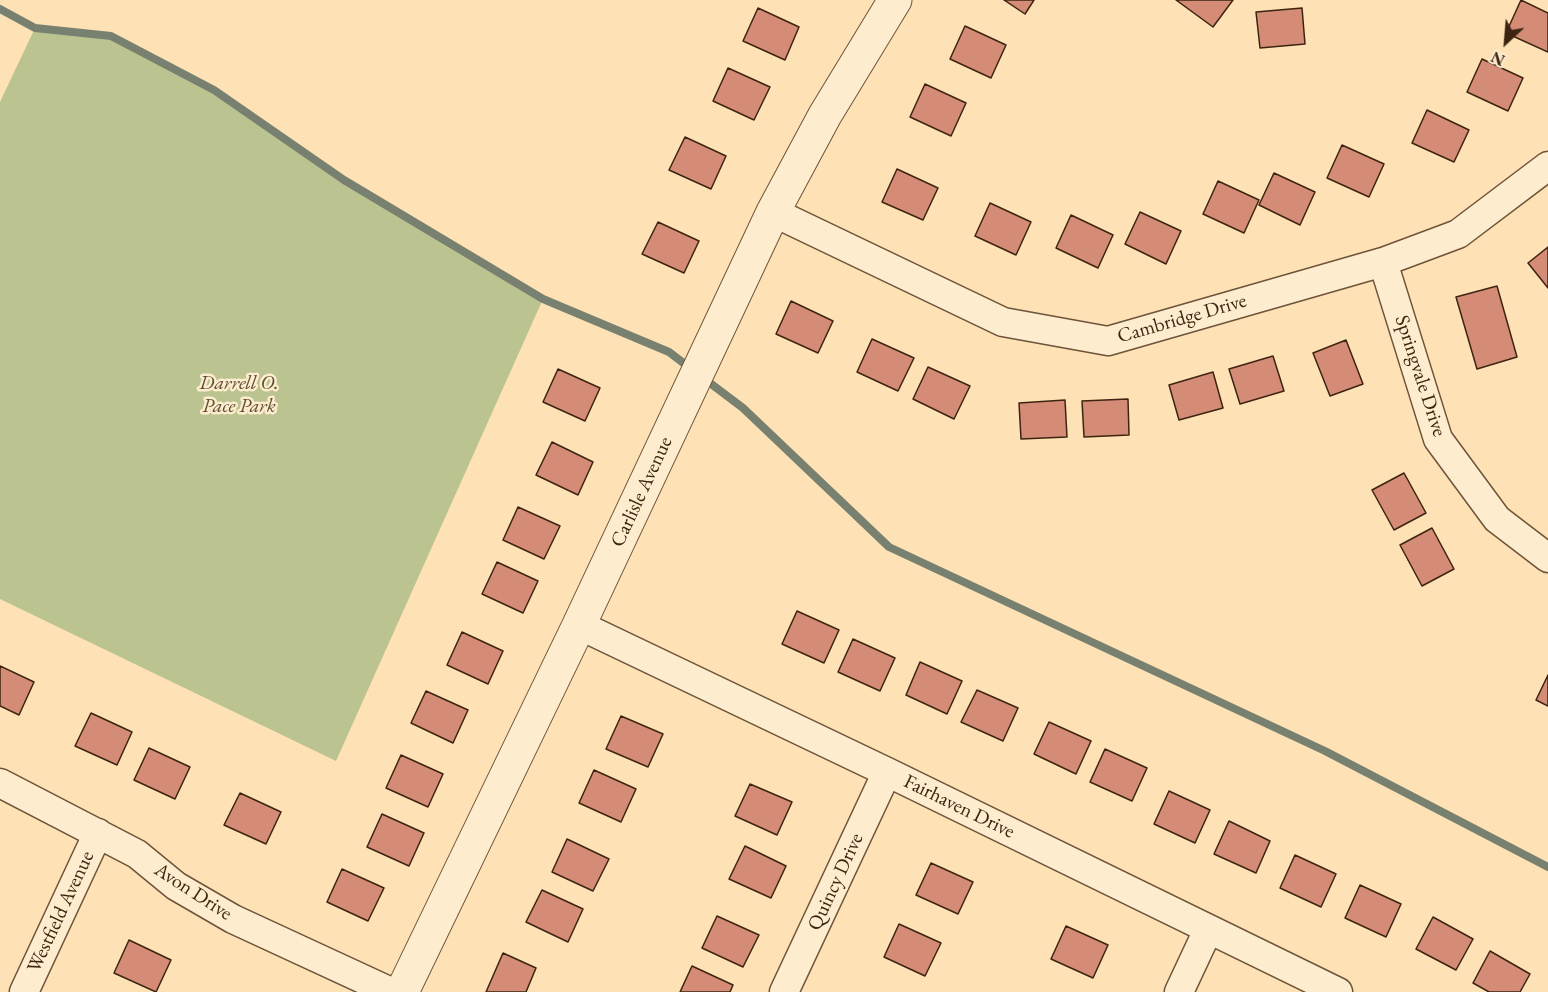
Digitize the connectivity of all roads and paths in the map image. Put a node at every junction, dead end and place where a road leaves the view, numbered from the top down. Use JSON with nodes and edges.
{"nodes":[{"id":1,"x":895,"y":0,"type":"edge"},
{"id":2,"x":1548,"y":166,"type":"edge"},
{"id":3,"x":773,"y":212,"type":"junction"},
{"id":4,"x":1383,"y":262,"type":"junction"},
{"id":5,"x":1548,"y":558,"type":"edge"},
{"id":6,"x":579,"y":625,"type":"junction"},
{"id":7,"x":887,"y":772,"type":"junction"},
{"id":8,"x":0,"y":783,"type":"edge"},
{"id":9,"x":98,"y":833,"type":"junction"},
{"id":10,"x":1208,"y":930,"type":"junction"},
{"id":11,"x":24,"y":992,"type":"edge"},
{"id":12,"x":391,"y":992,"type":"edge"},
{"id":13,"x":402,"y":992,"type":"edge"},
{"id":14,"x":784,"y":992,"type":"edge"},
{"id":15,"x":1179,"y":992,"type":"edge"},
{"id":16,"x":1338,"y":992,"type":"edge"}],
"edges":[{"from":1,"to":3,"type":"street","name":"Carlisle Avenue"},
{"from":2,"to":4,"type":"street","name":"Cambridge Drive"},
{"from":3,"to":4,"type":"street","name":"Cambridge Drive"},
{"from":3,"to":6,"type":"street","name":"Carlisle Avenue"},
{"from":4,"to":5,"type":"street","name":"Springvale Drive"},
{"from":6,"to":7,"type":"street","name":"Fairhaven Drive"},
{"from":6,"to":13,"type":"street","name":"Carlisle Avenue"},
{"from":7,"to":10,"type":"street","name":"Fairhaven Drive"},
{"from":7,"to":14,"type":"street","name":"Quincy Drive"},
{"from":8,"to":9,"type":"street","name":"Avon Drive"},
{"from":9,"to":11,"type":"street","name":"Westfield Avenue"},
{"from":9,"to":12,"type":"street","name":"Avon Drive"},
{"from":10,"to":15,"type":"street"},
{"from":10,"to":16,"type":"street","name":"Fairhaven Drive"}]}
